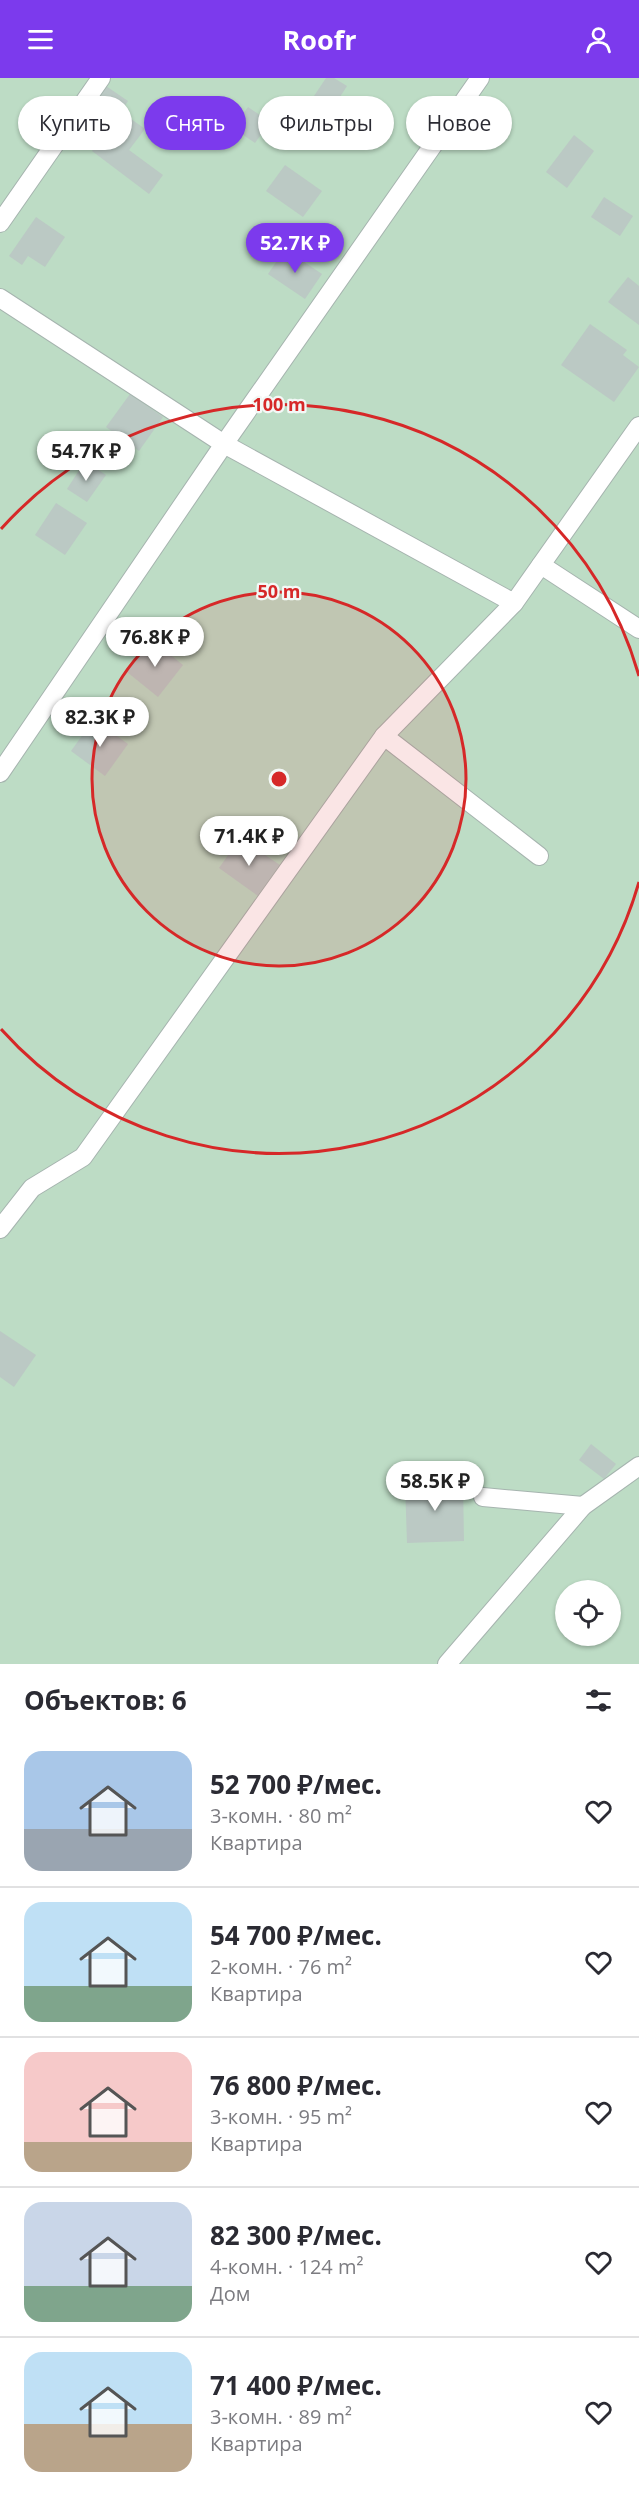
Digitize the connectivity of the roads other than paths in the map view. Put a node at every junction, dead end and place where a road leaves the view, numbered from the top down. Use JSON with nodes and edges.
{"nodes":[{"id":1,"x":101,"y":78,"type":"edge"},
{"id":2,"x":480,"y":78,"type":"edge"},
{"id":3,"x":0,"y":223,"type":"edge"},
{"id":4,"x":0,"y":298,"type":"edge"},
{"id":5,"x":639,"y":426,"type":"edge"},
{"id":6,"x":224,"y":444,"type":"junction"},
{"id":7,"x":541,"y":565,"type":"junction"},
{"id":8,"x":514,"y":603,"type":"junction"},
{"id":9,"x":639,"y":629,"type":"edge"},
{"id":10,"x":384,"y":736,"type":"junction"},
{"id":11,"x":0,"y":773,"type":"edge"},
{"id":12,"x":539,"y":856,"type":"dead end"},
{"id":13,"x":0,"y":1229,"type":"edge"},
{"id":14,"x":639,"y":1466,"type":"edge"},
{"id":15,"x":483,"y":1497,"type":"dead end"},
{"id":16,"x":584,"y":1506,"type":"junction"},
{"id":17,"x":447,"y":1664,"type":"edge"}],
"edges":[{"from":1,"to":3,"type":"street"},
{"from":2,"to":6,"type":"street"},
{"from":4,"to":6,"type":"street"},
{"from":5,"to":7,"type":"street"},
{"from":6,"to":8,"type":"street"},
{"from":6,"to":11,"type":"street"},
{"from":7,"to":8,"type":"street"},
{"from":7,"to":9,"type":"street"},
{"from":8,"to":10,"type":"street"},
{"from":10,"to":12,"type":"street"},
{"from":10,"to":13,"type":"street"},
{"from":14,"to":16,"type":"street"},
{"from":15,"to":16,"type":"street"},
{"from":16,"to":17,"type":"street"}]}
